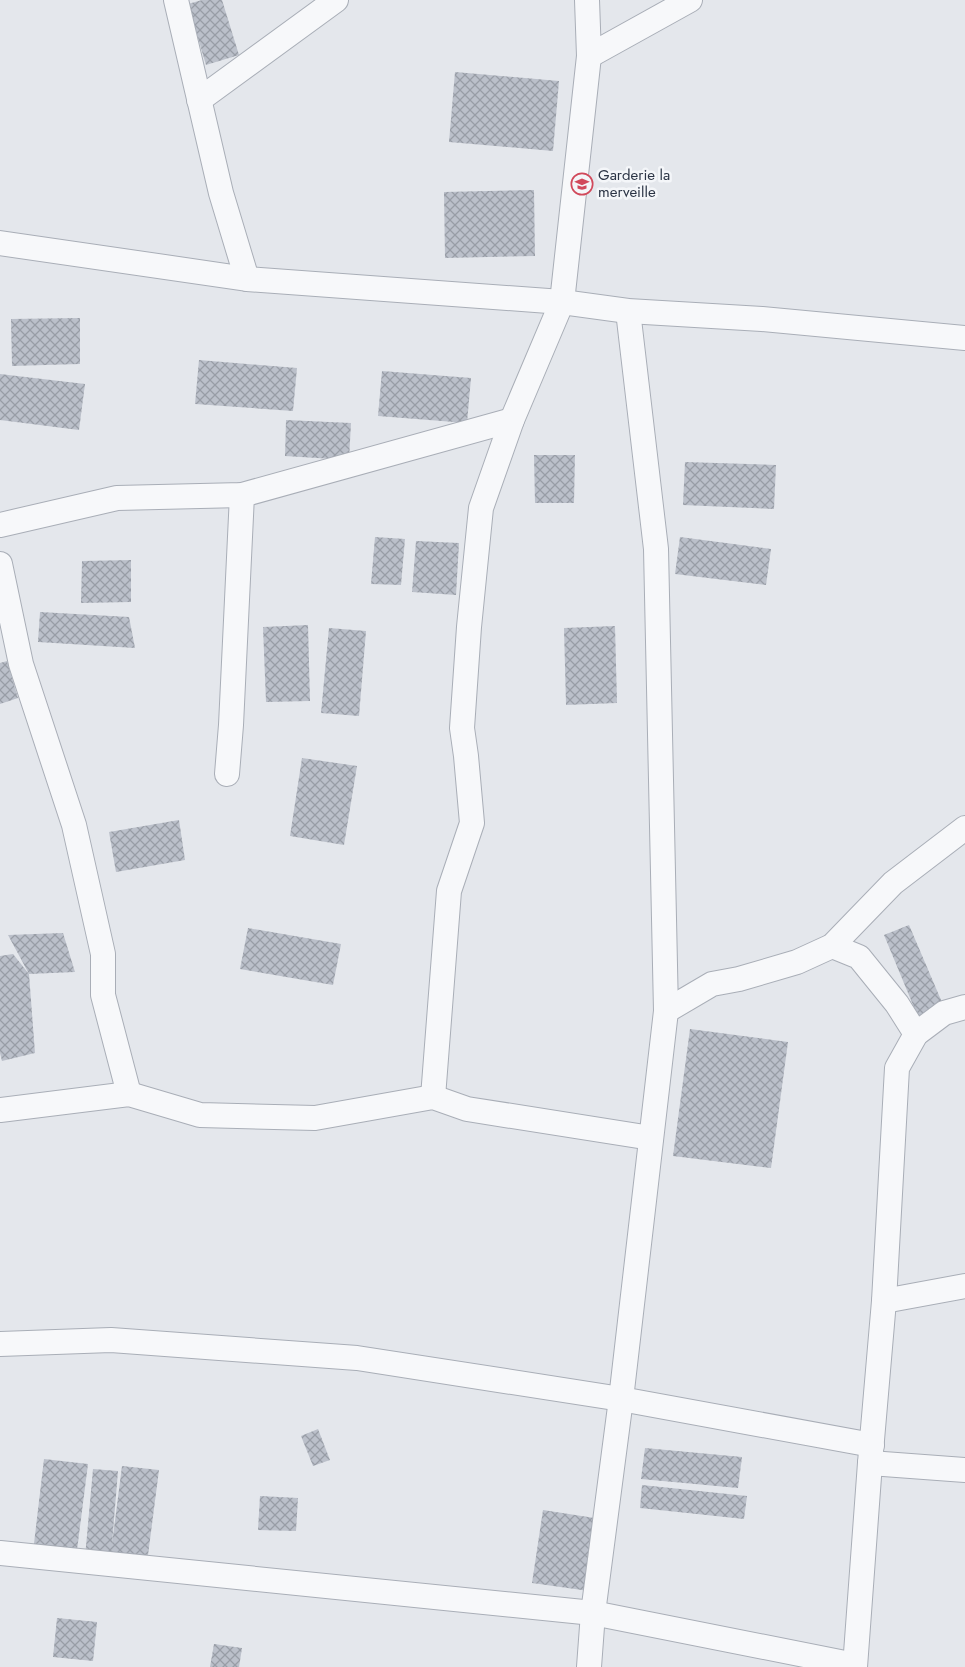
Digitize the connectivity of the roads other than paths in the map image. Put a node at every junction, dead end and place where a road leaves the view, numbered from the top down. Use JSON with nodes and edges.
{"nodes":[{"id":1,"x":176,"y":0,"type":"edge"},
{"id":2,"x":336,"y":0,"type":"edge"},
{"id":3,"x":586,"y":0,"type":"edge"},
{"id":4,"x":690,"y":0,"type":"edge"},
{"id":5,"x":589,"y":56,"type":"junction"},
{"id":6,"x":199,"y":100,"type":"junction"},
{"id":7,"x":0,"y":243,"type":"edge"},
{"id":8,"x":247,"y":279,"type":"junction"},
{"id":9,"x":562,"y":302,"type":"junction"},
{"id":10,"x":628,"y":311,"type":"junction"},
{"id":11,"x":965,"y":338,"type":"edge"},
{"id":12,"x":512,"y":420,"type":"junction"},
{"id":13,"x":242,"y":495,"type":"junction"},
{"id":14,"x":0,"y":525,"type":"edge"},
{"id":15,"x":0,"y":564,"type":"edge"},
{"id":16,"x":226,"y":774,"type":"dead end"},
{"id":17,"x":965,"y":828,"type":"edge"},
{"id":18,"x":832,"y":946,"type":"junction"},
{"id":19,"x":965,"y":1008,"type":"edge"},
{"id":20,"x":666,"y":1011,"type":"junction"},
{"id":21,"x":916,"y":1034,"type":"junction"},
{"id":22,"x":129,"y":1094,"type":"junction"},
{"id":23,"x":433,"y":1097,"type":"junction"},
{"id":24,"x":0,"y":1110,"type":"edge"},
{"id":25,"x":651,"y":1138,"type":"junction"},
{"id":26,"x":965,"y":1286,"type":"edge"},
{"id":27,"x":884,"y":1301,"type":"junction"},
{"id":28,"x":0,"y":1344,"type":"edge"},
{"id":29,"x":621,"y":1399,"type":"junction"},
{"id":30,"x":871,"y":1454,"type":"junction"},
{"id":31,"x":965,"y":1470,"type":"edge"},
{"id":32,"x":0,"y":1553,"type":"edge"},
{"id":33,"x":593,"y":1613,"type":"junction"},
{"id":34,"x":855,"y":1666,"type":"edge"},
{"id":35,"x":589,"y":1667,"type":"edge"}],
"edges":[{"from":1,"to":6,"type":"street"},
{"from":2,"to":6,"type":"street"},
{"from":3,"to":5,"type":"street"},
{"from":4,"to":5,"type":"street"},
{"from":5,"to":9,"type":"street"},
{"from":6,"to":8,"type":"street"},
{"from":7,"to":8,"type":"street"},
{"from":8,"to":9,"type":"street"},
{"from":9,"to":10,"type":"street"},
{"from":9,"to":12,"type":"street"},
{"from":10,"to":11,"type":"street"},
{"from":10,"to":20,"type":"street"},
{"from":12,"to":13,"type":"street"},
{"from":12,"to":23,"type":"street"},
{"from":13,"to":14,"type":"street"},
{"from":13,"to":16,"type":"street"},
{"from":15,"to":22,"type":"street"},
{"from":17,"to":18,"type":"street"},
{"from":18,"to":20,"type":"street"},
{"from":18,"to":21,"type":"street"},
{"from":19,"to":21,"type":"street"},
{"from":20,"to":25,"type":"street"},
{"from":21,"to":27,"type":"street"},
{"from":22,"to":23,"type":"street"},
{"from":22,"to":24,"type":"street"},
{"from":23,"to":25,"type":"street"},
{"from":25,"to":29,"type":"street"},
{"from":26,"to":27,"type":"street"},
{"from":27,"to":30,"type":"street"},
{"from":28,"to":29,"type":"street"},
{"from":29,"to":30,"type":"street"},
{"from":29,"to":33,"type":"street"},
{"from":30,"to":31,"type":"street"},
{"from":30,"to":34,"type":"street"},
{"from":32,"to":33,"type":"street"},
{"from":33,"to":34,"type":"street"},
{"from":33,"to":35,"type":"street"}]}
